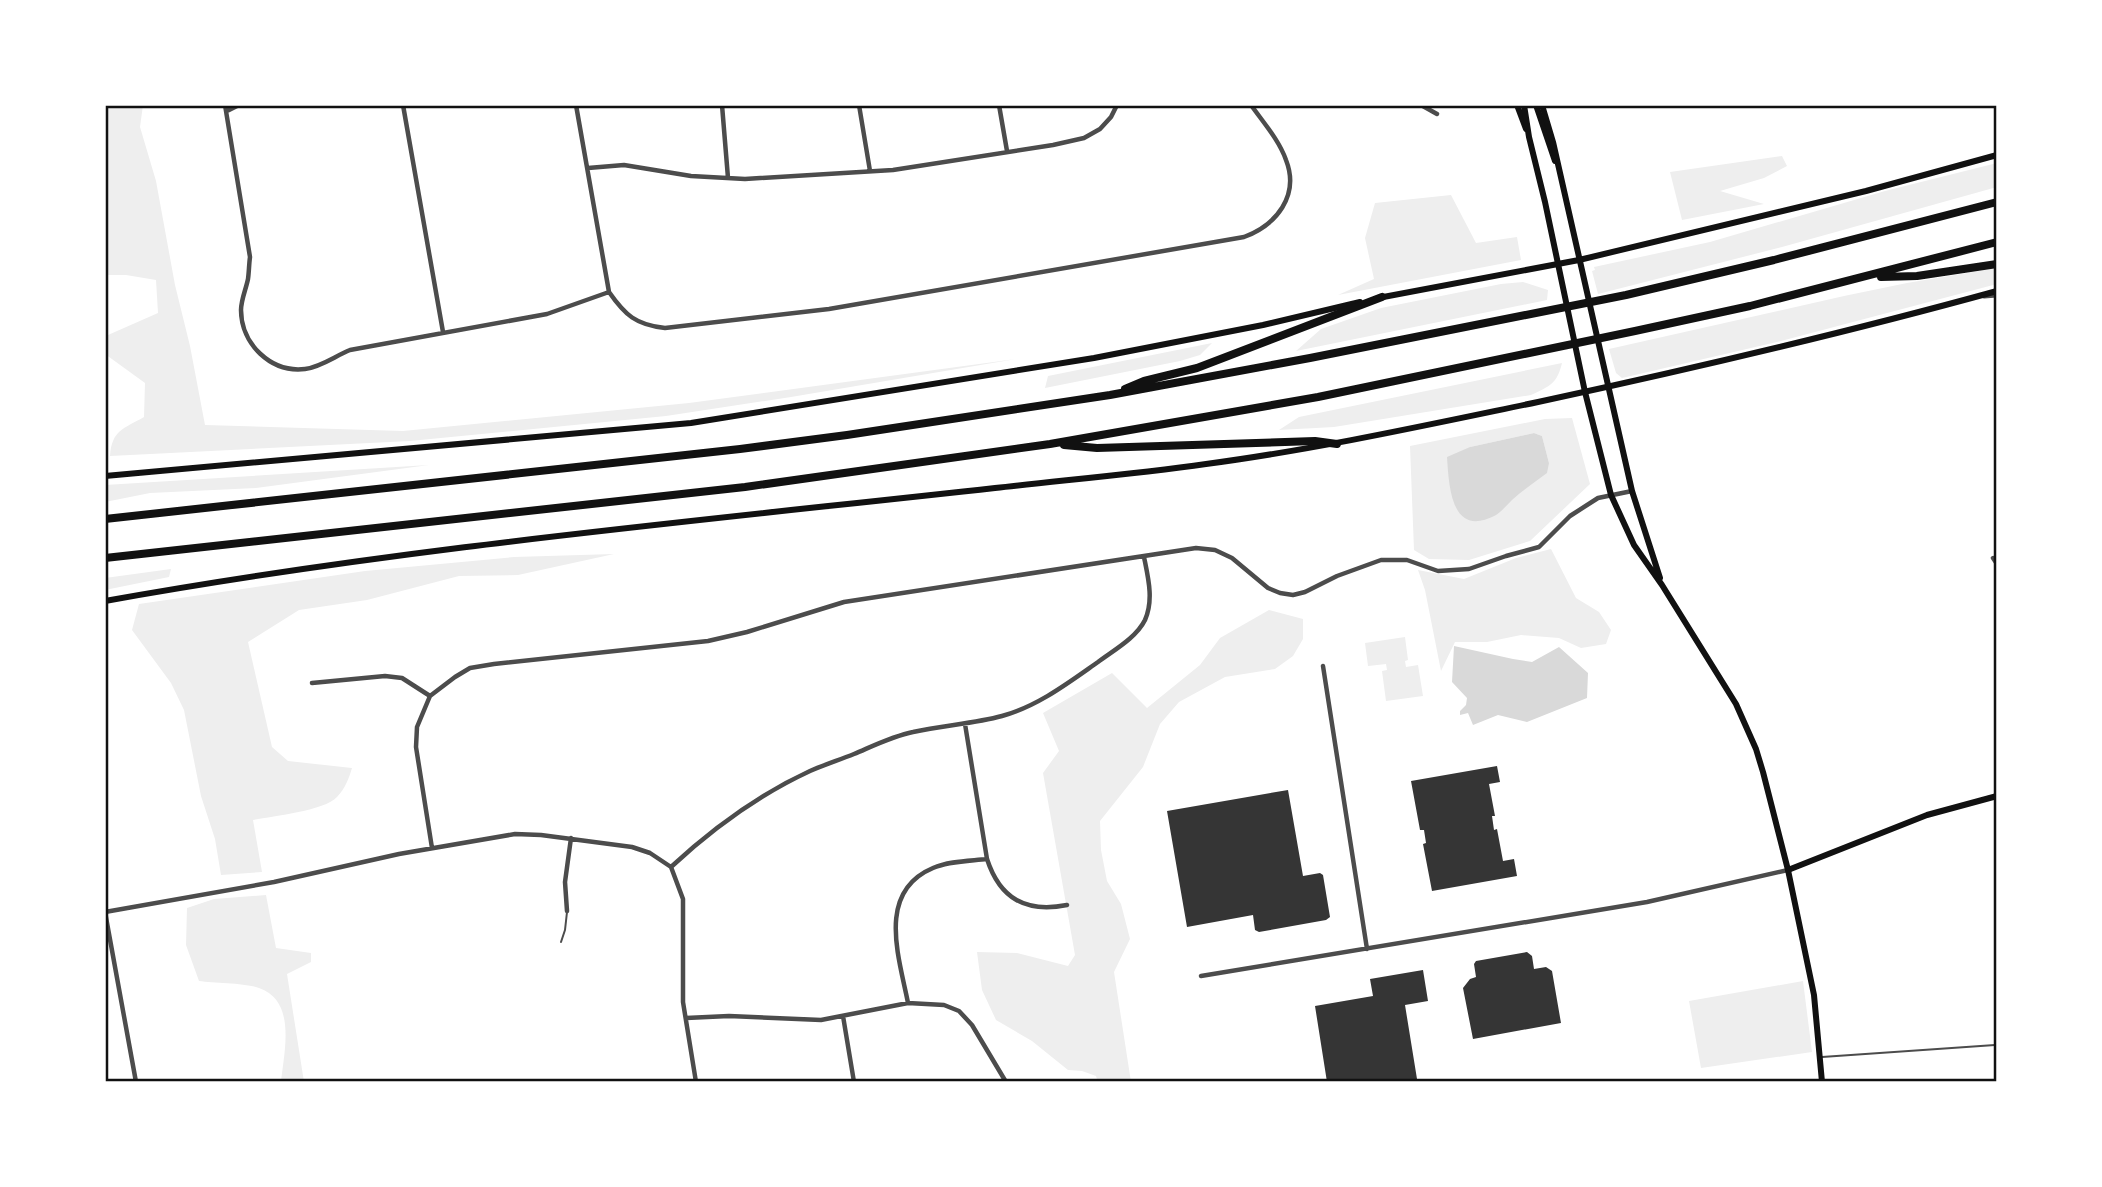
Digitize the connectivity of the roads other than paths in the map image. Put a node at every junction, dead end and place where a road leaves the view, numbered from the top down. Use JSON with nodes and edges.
{"nodes":[{"id":1,"x":226,"y":105,"type":"edge"},
{"id":2,"x":239,"y":105,"type":"edge"},
{"id":3,"x":402,"y":105,"type":"edge"},
{"id":4,"x":576,"y":105,"type":"edge"},
{"id":5,"x":722,"y":105,"type":"edge"},
{"id":6,"x":859,"y":105,"type":"edge"},
{"id":7,"x":999,"y":105,"type":"edge"},
{"id":8,"x":1117,"y":105,"type":"edge"},
{"id":9,"x":1251,"y":105,"type":"edge"},
{"id":10,"x":1421,"y":105,"type":"edge"},
{"id":11,"x":1517,"y":105,"type":"edge"},
{"id":12,"x":1524,"y":105,"type":"edge"},
{"id":13,"x":1536,"y":105,"type":"edge"},
{"id":14,"x":1542,"y":105,"type":"edge"},
{"id":15,"x":227,"y":111,"type":"junction"},
{"id":16,"x":1437,"y":114,"type":"dead end"},
{"id":17,"x":1529,"y":137,"type":"junction"},
{"id":18,"x":1007,"y":151,"type":"junction"},
{"id":19,"x":1997,"y":155,"type":"edge"},
{"id":20,"x":588,"y":168,"type":"junction"},
{"id":21,"x":870,"y":171,"type":"junction"},
{"id":22,"x":728,"y":178,"type":"junction"},
{"id":23,"x":1566,"y":200,"type":"junction"},
{"id":24,"x":1997,"y":202,"type":"edge"},
{"id":25,"x":1997,"y":242,"type":"edge"},
{"id":26,"x":1579,"y":260,"type":"junction"},
{"id":27,"x":1558,"y":264,"type":"junction"},
{"id":28,"x":1997,"y":264,"type":"edge"},
{"id":29,"x":1867,"y":277,"type":"junction"},
{"id":30,"x":609,"y":292,"type":"junction"},
{"id":31,"x":1997,"y":293,"type":"edge"},
{"id":32,"x":1382,"y":297,"type":"junction"},
{"id":33,"x":443,"y":332,"type":"junction"},
{"id":34,"x":1608,"y":388,"type":"junction"},
{"id":35,"x":1585,"y":392,"type":"junction"},
{"id":36,"x":1110,"y":395,"type":"junction"},
{"id":37,"x":1050,"y":444,"type":"junction"},
{"id":38,"x":1337,"y":444,"type":"junction"},
{"id":39,"x":105,"y":475,"type":"edge"},
{"id":40,"x":1632,"y":491,"type":"junction"},
{"id":41,"x":1611,"y":495,"type":"junction"},
{"id":42,"x":105,"y":519,"type":"edge"},
{"id":43,"x":1144,"y":557,"type":"junction"},
{"id":44,"x":105,"y":558,"type":"edge"},
{"id":45,"x":1993,"y":558,"type":"dead end"},
{"id":46,"x":1997,"y":564,"type":"edge"},
{"id":47,"x":1662,"y":585,"type":"junction"},
{"id":48,"x":105,"y":601,"type":"edge"},
{"id":49,"x":1323,"y":666,"type":"dead end"},
{"id":50,"x":312,"y":683,"type":"dead end"},
{"id":51,"x":430,"y":696,"type":"junction"},
{"id":52,"x":965,"y":724,"type":"junction"},
{"id":53,"x":1997,"y":796,"type":"edge"},
{"id":54,"x":571,"y":838,"type":"junction"},
{"id":55,"x":432,"y":849,"type":"junction"},
{"id":56,"x":987,"y":859,"type":"junction"},
{"id":57,"x":671,"y":867,"type":"junction"},
{"id":58,"x":1788,"y":870,"type":"junction"},
{"id":59,"x":1067,"y":905,"type":"dead end"},
{"id":60,"x":567,"y":911,"type":"joint"},
{"id":61,"x":105,"y":912,"type":"edge"},
{"id":62,"x":561,"y":942,"type":"dead end"},
{"id":63,"x":1367,"y":949,"type":"junction"},
{"id":64,"x":1201,"y":976,"type":"dead end"},
{"id":65,"x":908,"y":1003,"type":"junction"},
{"id":66,"x":843,"y":1016,"type":"junction"},
{"id":67,"x":686,"y":1018,"type":"junction"},
{"id":68,"x":1995,"y":1045,"type":"dead end"},
{"id":69,"x":1820,"y":1057,"type":"junction"},
{"id":70,"x":136,"y":1082,"type":"edge"},
{"id":71,"x":696,"y":1082,"type":"edge"},
{"id":72,"x":854,"y":1082,"type":"edge"},
{"id":73,"x":1006,"y":1082,"type":"edge"},
{"id":74,"x":1822,"y":1082,"type":"edge"}],
"edges":[{"from":1,"to":15,"type":"street"},
{"from":2,"to":15,"type":"street"},
{"from":3,"to":33,"type":"street"},
{"from":4,"to":20,"type":"street"},
{"from":5,"to":22,"type":"street"},
{"from":6,"to":21,"type":"street"},
{"from":7,"to":18,"type":"street"},
{"from":8,"to":18,"type":"street"},
{"from":9,"to":30,"type":"street"},
{"from":10,"to":16,"type":"street"},
{"from":11,"to":17,"type":"main road"},
{"from":12,"to":17,"type":"main road"},
{"from":13,"to":23,"type":"main road"},
{"from":14,"to":23,"type":"main road"},
{"from":15,"to":33,"type":"street"},
{"from":17,"to":27,"type":"main road"},
{"from":18,"to":21,"type":"street"},
{"from":19,"to":26,"type":"main road"},
{"from":20,"to":22,"type":"street"},
{"from":20,"to":30,"type":"street"},
{"from":21,"to":22,"type":"street"},
{"from":23,"to":26,"type":"main road"},
{"from":24,"to":36,"type":"highway"},
{"from":25,"to":29,"type":"highway"},
{"from":26,"to":27,"type":"main road"},
{"from":26,"to":34,"type":"main road"},
{"from":27,"to":32,"type":"main road"},
{"from":27,"to":35,"type":"main road"},
{"from":28,"to":29,"type":"highway"},
{"from":29,"to":37,"type":"highway"},
{"from":30,"to":33,"type":"street"},
{"from":31,"to":34,"type":"main road"},
{"from":32,"to":36,"type":"highway"},
{"from":32,"to":39,"type":"main road"},
{"from":34,"to":35,"type":"main road"},
{"from":34,"to":40,"type":"main road"},
{"from":35,"to":38,"type":"main road"},
{"from":35,"to":41,"type":"main road"},
{"from":36,"to":42,"type":"highway"},
{"from":37,"to":38,"type":"highway"},
{"from":37,"to":44,"type":"highway"},
{"from":38,"to":48,"type":"main road"},
{"from":40,"to":41,"type":"street"},
{"from":40,"to":47,"type":"main road"},
{"from":41,"to":43,"type":"street"},
{"from":41,"to":47,"type":"main road"},
{"from":43,"to":51,"type":"street"},
{"from":43,"to":52,"type":"street"},
{"from":45,"to":46,"type":"street"},
{"from":47,"to":58,"type":"main road"},
{"from":49,"to":63,"type":"street"},
{"from":50,"to":51,"type":"street"},
{"from":51,"to":55,"type":"street"},
{"from":52,"to":56,"type":"street"},
{"from":52,"to":57,"type":"street"},
{"from":53,"to":58,"type":"main road"},
{"from":54,"to":55,"type":"street"},
{"from":54,"to":57,"type":"street"},
{"from":54,"to":60,"type":"street"},
{"from":55,"to":61,"type":"street"},
{"from":56,"to":59,"type":"street"},
{"from":56,"to":65,"type":"street"},
{"from":57,"to":67,"type":"street"},
{"from":58,"to":63,"type":"street"},
{"from":58,"to":69,"type":"main road"},
{"from":60,"to":62,"type":"lane"},
{"from":61,"to":70,"type":"street"},
{"from":63,"to":64,"type":"street"},
{"from":65,"to":66,"type":"street"},
{"from":65,"to":73,"type":"street"},
{"from":66,"to":67,"type":"street"},
{"from":66,"to":72,"type":"street"},
{"from":67,"to":71,"type":"street"},
{"from":68,"to":69,"type":"lane"},
{"from":69,"to":74,"type":"main road"}]}
